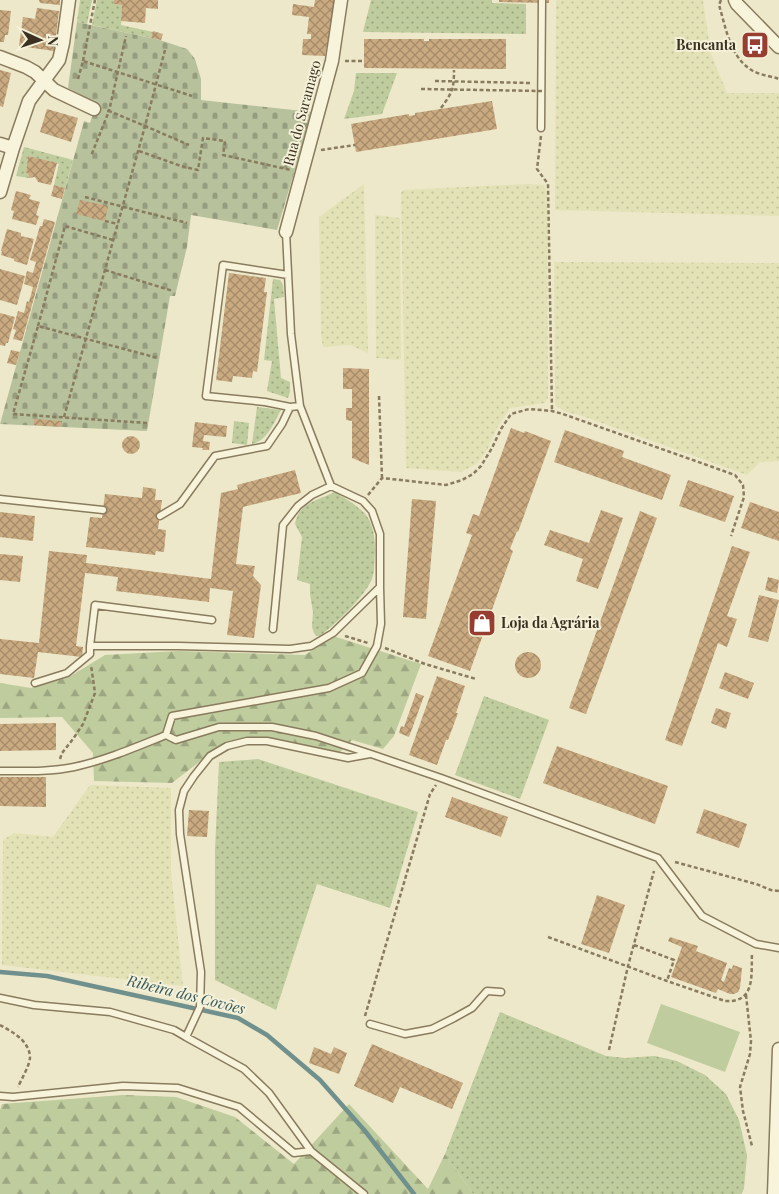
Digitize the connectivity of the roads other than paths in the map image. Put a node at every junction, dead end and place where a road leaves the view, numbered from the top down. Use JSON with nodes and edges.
{"nodes":[{"id":1,"x":69,"y":0,"type":"edge"},
{"id":2,"x":341,"y":0,"type":"edge"},
{"id":3,"x":542,"y":0,"type":"edge"},
{"id":4,"x":735,"y":0,"type":"edge"},
{"id":5,"x":779,"y":47,"type":"edge"},
{"id":6,"x":0,"y":57,"type":"edge"},
{"id":7,"x":44,"y":82,"type":"junction"},
{"id":8,"x":94,"y":110,"type":"road end"},
{"id":9,"x":541,"y":128,"type":"road end"},
{"id":10,"x":0,"y":144,"type":"edge"},
{"id":11,"x":13,"y":148,"type":"junction"},
{"id":12,"x":0,"y":192,"type":"edge"},
{"id":13,"x":286,"y":232,"type":"joint"},
{"id":14,"x":288,"y":275,"type":"junction"},
{"id":15,"x":300,"y":406,"type":"junction"},
{"id":16,"x":290,"y":407,"type":"junction"},
{"id":17,"x":331,"y":486,"type":"junction"},
{"id":18,"x":0,"y":499,"type":"edge"},
{"id":19,"x":103,"y":510,"type":"dead end"},
{"id":20,"x":160,"y":516,"type":"dead end"},
{"id":21,"x":380,"y":587,"type":"junction"},
{"id":22,"x":212,"y":620,"type":"dead end"},
{"id":23,"x":273,"y":629,"type":"dead end"},
{"id":24,"x":90,"y":646,"type":"junction"},
{"id":25,"x":35,"y":683,"type":"dead end"},
{"id":26,"x":166,"y":735,"type":"junction"},
{"id":27,"x":371,"y":754,"type":"junction"},
{"id":28,"x":0,"y":771,"type":"edge"},
{"id":29,"x":779,"y":948,"type":"edge"},
{"id":30,"x":500,"y":992,"type":"dead end"},
{"id":31,"x":0,"y":998,"type":"edge"},
{"id":32,"x":370,"y":1024,"type":"road end"},
{"id":33,"x":186,"y":1037,"type":"junction"},
{"id":34,"x":779,"y":1049,"type":"edge"},
{"id":35,"x":0,"y":1096,"type":"edge"},
{"id":36,"x":311,"y":1151,"type":"junction"},
{"id":37,"x":364,"y":1194,"type":"edge"},
{"id":38,"x":774,"y":1194,"type":"edge"}],
"edges":[{"from":1,"to":7,"type":"street"},
{"from":2,"to":13,"type":"street","name":"Rua do Saramago"},
{"from":3,"to":9,"type":"lane"},
{"from":4,"to":5,"type":"street"},
{"from":6,"to":7,"type":"street"},
{"from":7,"to":8,"type":"street"},
{"from":7,"to":11,"type":"street"},
{"from":10,"to":11,"type":"street"},
{"from":11,"to":12,"type":"street"},
{"from":13,"to":14,"type":"lane"},
{"from":14,"to":15,"type":"lane"},
{"from":14,"to":16,"type":"lane"},
{"from":15,"to":16,"type":"lane"},
{"from":15,"to":17,"type":"lane"},
{"from":16,"to":20,"type":"lane"},
{"from":17,"to":21,"type":"lane"},
{"from":17,"to":23,"type":"lane"},
{"from":18,"to":19,"type":"lane"},
{"from":21,"to":24,"type":"lane"},
{"from":21,"to":26,"type":"lane"},
{"from":22,"to":24,"type":"lane"},
{"from":24,"to":25,"type":"lane"},
{"from":26,"to":27,"type":"lane"},
{"from":26,"to":28,"type":"lane"},
{"from":27,"to":29,"type":"lane"},
{"from":27,"to":33,"type":"lane"},
{"from":30,"to":32,"type":"lane"},
{"from":31,"to":33,"type":"lane"},
{"from":33,"to":36,"type":"lane"},
{"from":34,"to":38,"type":"street"},
{"from":35,"to":36,"type":"lane"},
{"from":36,"to":37,"type":"lane"}]}
